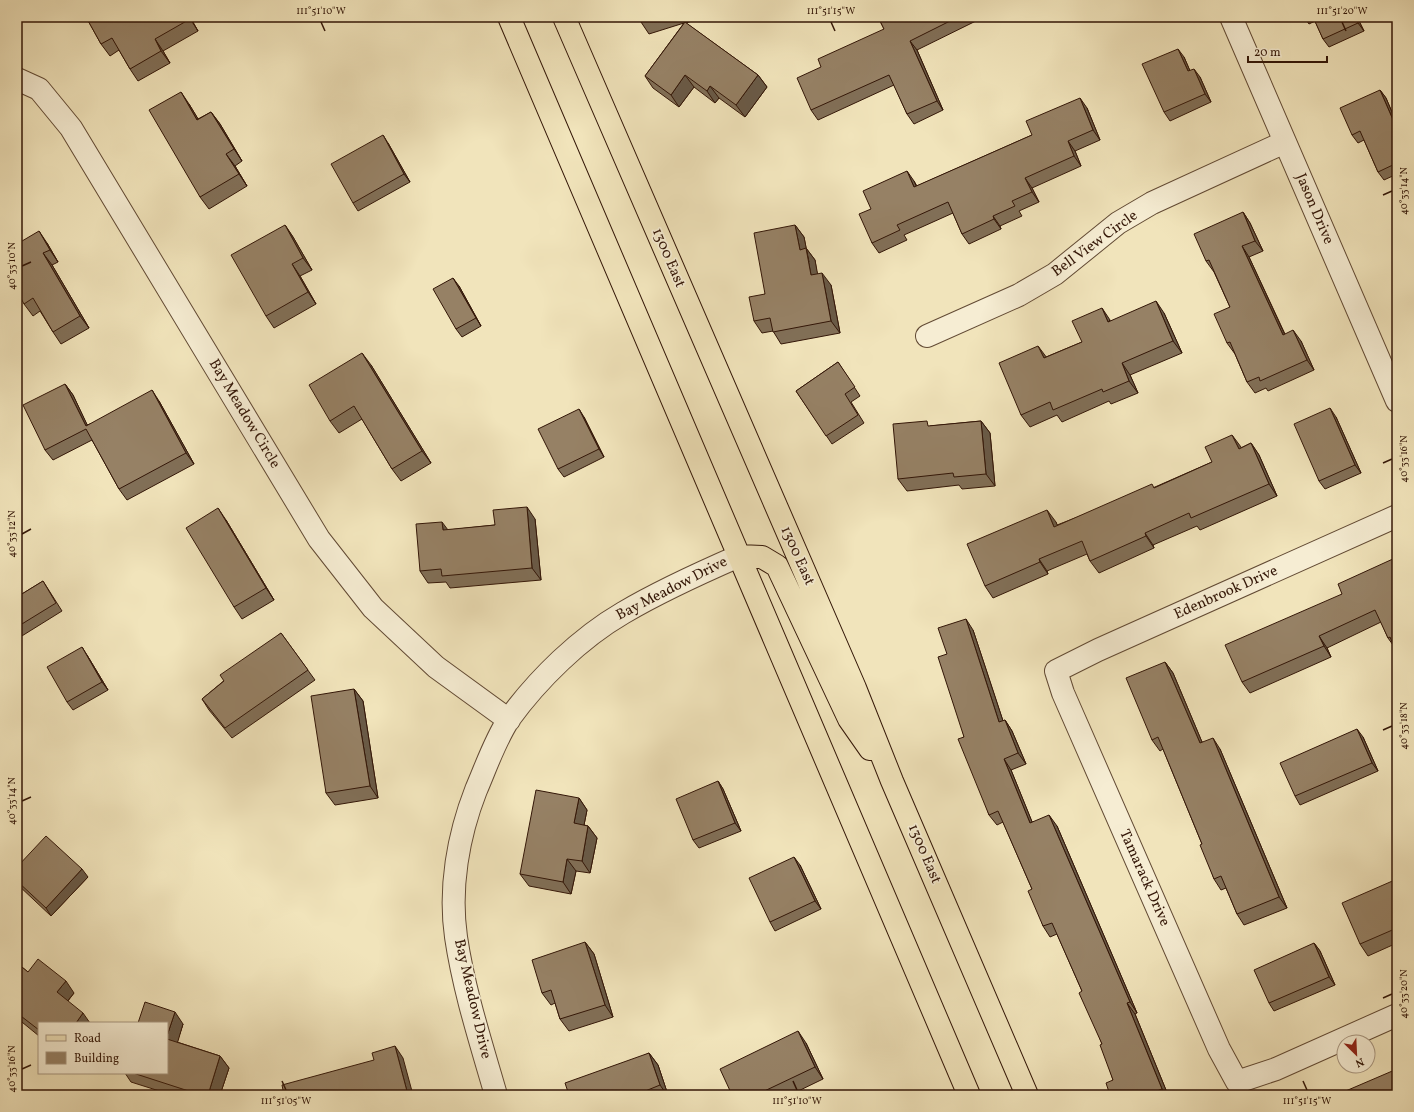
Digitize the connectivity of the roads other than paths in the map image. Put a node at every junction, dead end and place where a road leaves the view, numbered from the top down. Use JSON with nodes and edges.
{"nodes":[{"id":1,"x":509,"y":17,"type":"edge"},
{"id":2,"x":564,"y":17,"type":"edge"},
{"id":3,"x":1231,"y":17,"type":"edge"},
{"id":4,"x":17,"y":79,"type":"edge"},
{"id":5,"x":1285,"y":142,"type":"junction"},
{"id":6,"x":927,"y":336,"type":"dead end"},
{"id":7,"x":1397,"y":401,"type":"edge"},
{"id":8,"x":1397,"y":516,"type":"edge"},
{"id":9,"x":739,"y":556,"type":"junction"},
{"id":10,"x":1056,"y":671,"type":"joint"},
{"id":11,"x":509,"y":720,"type":"junction"},
{"id":12,"x":892,"y":781,"type":"junction"},
{"id":13,"x":1397,"y":1015,"type":"edge"},
{"id":14,"x":496,"y":1095,"type":"edge"},
{"id":15,"x":969,"y":1095,"type":"edge"},
{"id":16,"x":1027,"y":1095,"type":"edge"}],
"edges":[{"from":1,"to":9,"type":"main road"},
{"from":2,"to":12,"type":"main road","name":"1300 East"},
{"from":3,"to":5,"type":"street","name":"Jason Drive"},
{"from":4,"to":11,"type":"street","name":"Bay Meadow Circle"},
{"from":5,"to":6,"type":"street","name":"Bell View Circle"},
{"from":5,"to":7,"type":"street","name":"Jason Drive"},
{"from":8,"to":10,"type":"street","name":"Edenbrook Drive"},
{"from":9,"to":11,"type":"street","name":"Bay Meadow Drive"},
{"from":9,"to":12,"type":"main road"},
{"from":9,"to":15,"type":"main road"},
{"from":10,"to":13,"type":"street","name":"Tamarack Drive"},
{"from":11,"to":14,"type":"street","name":"Bay Meadow Drive"},
{"from":12,"to":16,"type":"main road","name":"1300 East"}]}
